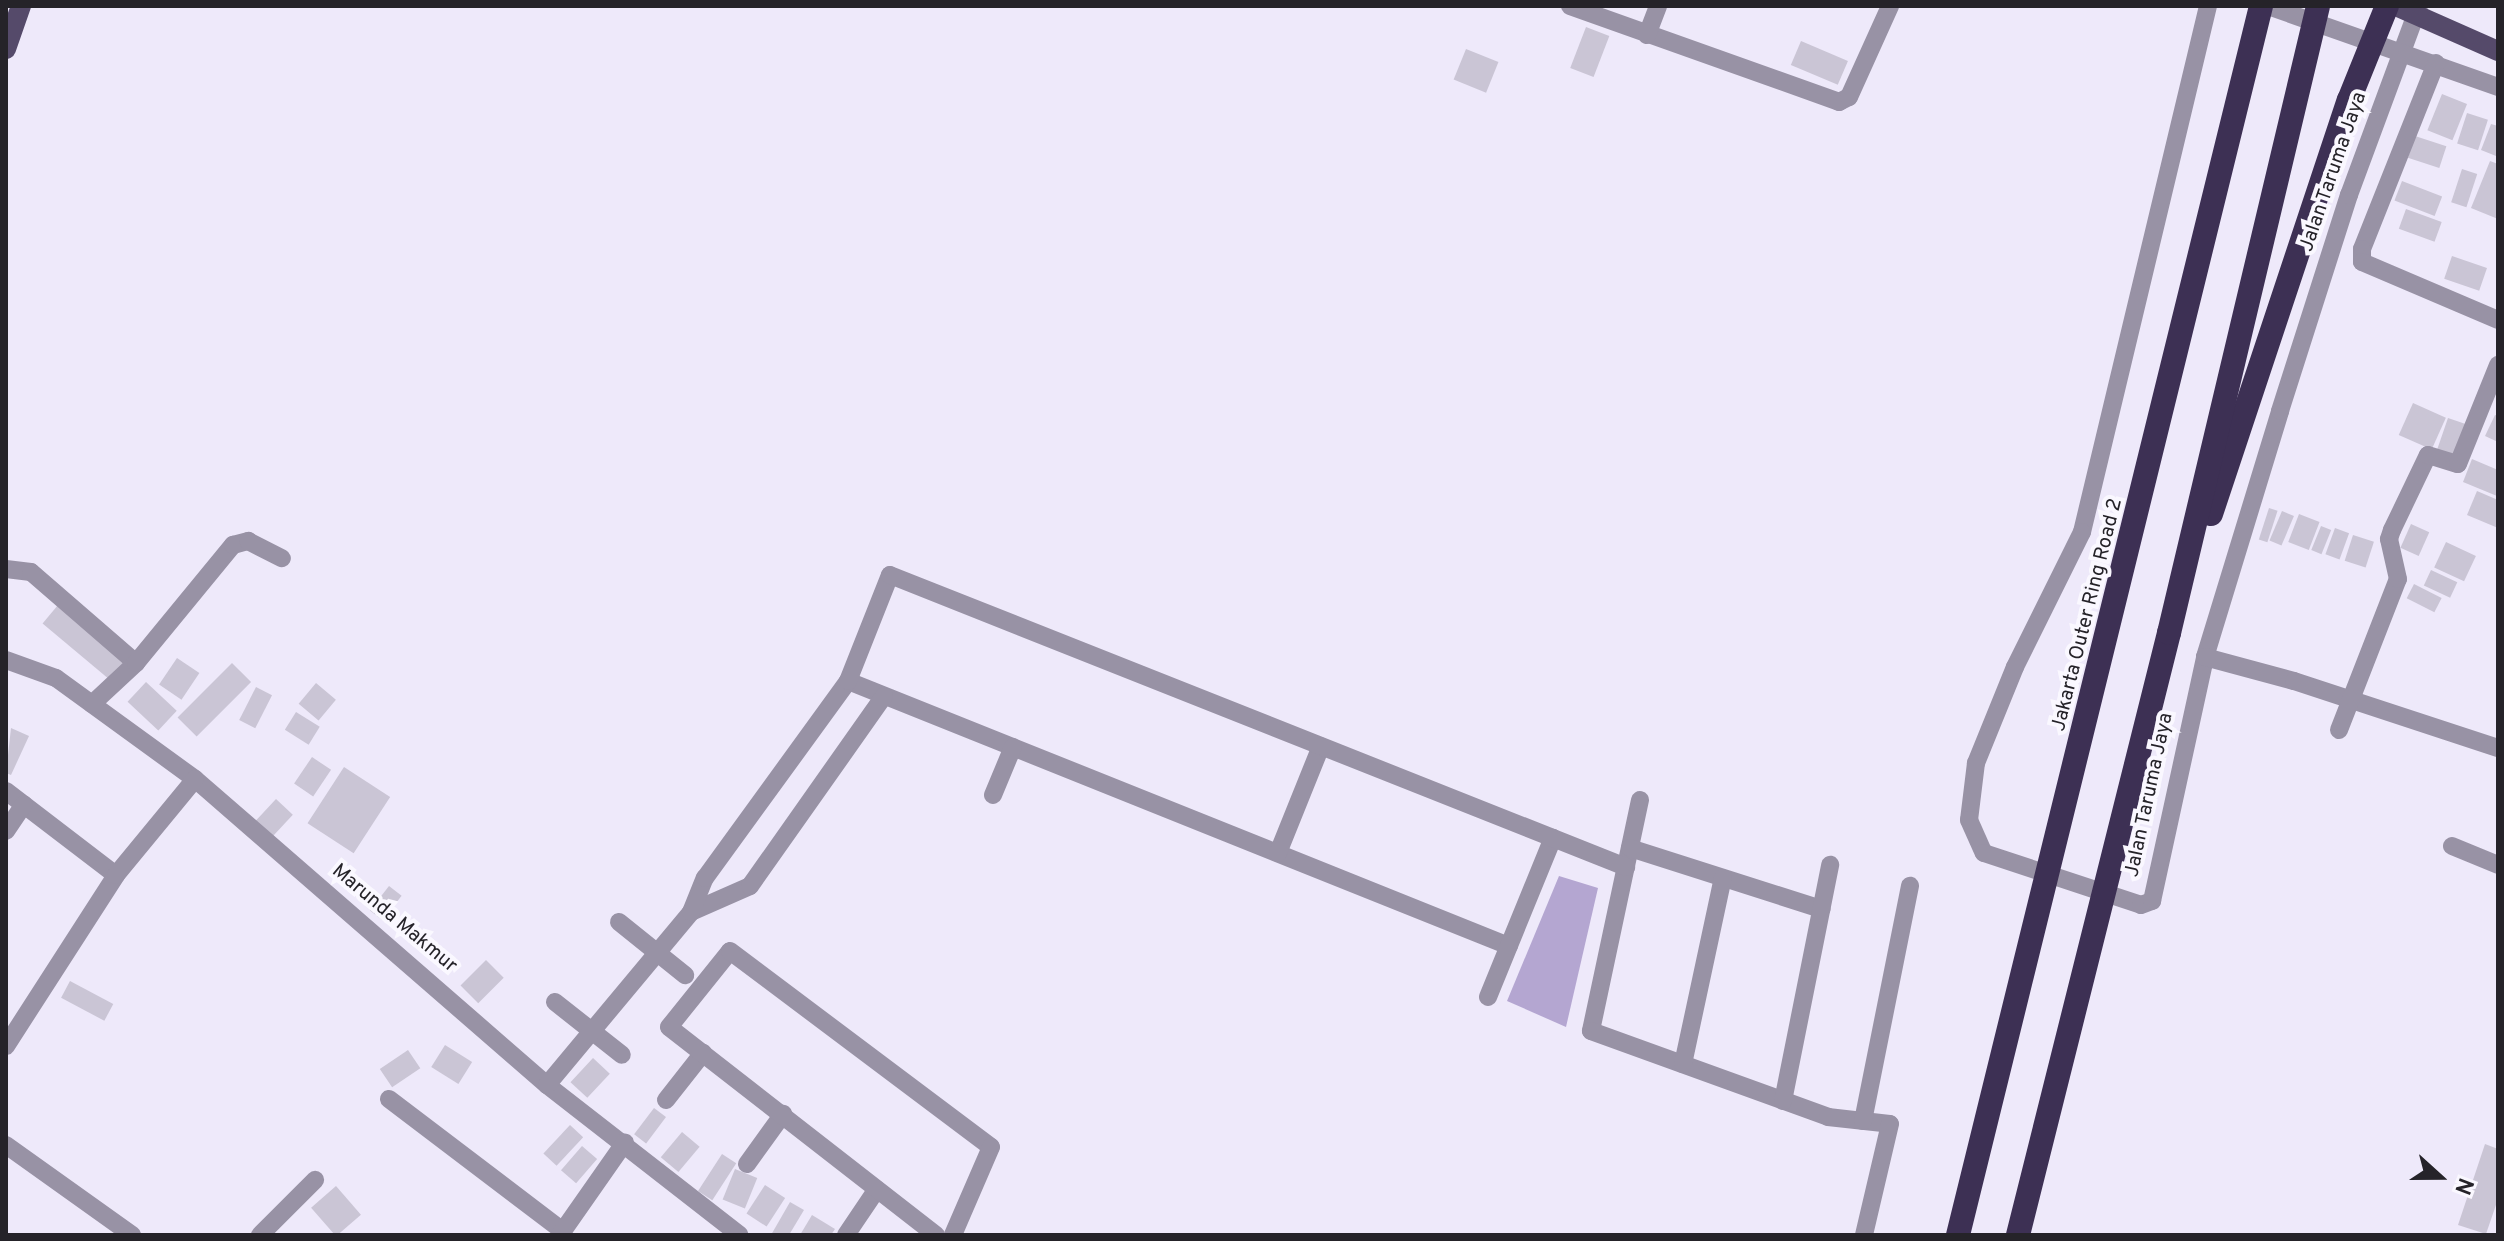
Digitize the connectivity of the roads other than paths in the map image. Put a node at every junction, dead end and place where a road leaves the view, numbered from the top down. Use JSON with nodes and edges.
{"nodes":[{"id":1,"x":21,"y":6,"type":"edge"},
{"id":2,"x":1570,"y":6,"type":"edge"},
{"id":3,"x":1658,"y":6,"type":"edge"},
{"id":4,"x":1890,"y":6,"type":"edge"},
{"id":5,"x":2208,"y":6,"type":"edge"},
{"id":6,"x":2261,"y":6,"type":"edge"},
{"id":7,"x":2268,"y":6,"type":"edge"},
{"id":8,"x":2318,"y":6,"type":"edge"},
{"id":9,"x":2387,"y":6,"type":"edge"},
{"id":10,"x":2396,"y":6,"type":"edge"},
{"id":11,"x":2419,"y":6,"type":"edge"},
{"id":12,"x":1647,"y":35,"type":"junction"},
{"id":13,"x":6,"y":49,"type":"edge"},
{"id":14,"x":2402,"y":51,"type":"junction"},
{"id":15,"x":2498,"y":51,"type":"edge"},
{"id":16,"x":2436,"y":63,"type":"junction"},
{"id":17,"x":2498,"y":87,"type":"edge"},
{"id":18,"x":2498,"y":320,"type":"edge"},
{"id":19,"x":2498,"y":365,"type":"edge"},
{"id":20,"x":282,"y":558,"type":"dead end"},
{"id":21,"x":6,"y":569,"type":"edge"},
{"id":22,"x":2169,"y":633,"type":"junction"},
{"id":23,"x":2205,"y":657,"type":"junction"},
{"id":24,"x":6,"y":660,"type":"edge"},
{"id":25,"x":136,"y":663,"type":"junction"},
{"id":26,"x":848,"y":681,"type":"junction"},
{"id":27,"x":884,"y":696,"type":"junction"},
{"id":28,"x":2348,"y":702,"type":"junction"},
{"id":29,"x":92,"y":704,"type":"junction"},
{"id":30,"x":2339,"y":730,"type":"dead end"},
{"id":31,"x":1321,"y":746,"type":"junction"},
{"id":32,"x":1013,"y":747,"type":"junction"},
{"id":33,"x":2498,"y":748,"type":"edge"},
{"id":34,"x":195,"y":779,"type":"junction"},
{"id":35,"x":6,"y":791,"type":"edge"},
{"id":36,"x":993,"y":795,"type":"dead end"},
{"id":37,"x":1640,"y":800,"type":"dead end"},
{"id":38,"x":24,"y":804,"type":"junction"},
{"id":39,"x":6,"y":831,"type":"edge"},
{"id":40,"x":1553,"y":838,"type":"junction"},
{"id":41,"x":2452,"y":846,"type":"dead end"},
{"id":42,"x":1630,"y":848,"type":"junction"},
{"id":43,"x":1278,"y":853,"type":"junction"},
{"id":44,"x":1830,"y":865,"type":"dead end"},
{"id":45,"x":2498,"y":865,"type":"edge"},
{"id":46,"x":1626,"y":867,"type":"junction"},
{"id":47,"x":116,"y":875,"type":"junction"},
{"id":48,"x":1723,"y":878,"type":"junction"},
{"id":49,"x":1910,"y":886,"type":"dead end"},
{"id":50,"x":1821,"y":909,"type":"junction"},
{"id":51,"x":691,"y":912,"type":"junction"},
{"id":52,"x":619,"y":922,"type":"dead end"},
{"id":53,"x":1509,"y":946,"type":"junction"},
{"id":54,"x":658,"y":952,"type":"junction"},
{"id":55,"x":685,"y":975,"type":"dead end"},
{"id":56,"x":1488,"y":997,"type":"dead end"},
{"id":57,"x":555,"y":1002,"type":"dead end"},
{"id":58,"x":592,"y":1031,"type":"junction"},
{"id":59,"x":6,"y":1046,"type":"edge"},
{"id":60,"x":703,"y":1053,"type":"junction"},
{"id":61,"x":622,"y":1055,"type":"dead end"},
{"id":62,"x":1683,"y":1064,"type":"junction"},
{"id":63,"x":547,"y":1085,"type":"junction"},
{"id":64,"x":389,"y":1099,"type":"dead end"},
{"id":65,"x":666,"y":1100,"type":"dead end"},
{"id":66,"x":1783,"y":1101,"type":"junction"},
{"id":67,"x":783,"y":1114,"type":"junction"},
{"id":68,"x":1863,"y":1121,"type":"junction"},
{"id":69,"x":625,"y":1142,"type":"junction"},
{"id":70,"x":6,"y":1145,"type":"edge"},
{"id":71,"x":747,"y":1164,"type":"dead end"},
{"id":72,"x":315,"y":1180,"type":"dead end"},
{"id":73,"x":877,"y":1189,"type":"junction"},
{"id":74,"x":562,"y":1233,"type":"edge"},
{"id":75,"x":132,"y":1235,"type":"edge"},
{"id":76,"x":260,"y":1235,"type":"edge"},
{"id":77,"x":740,"y":1235,"type":"edge"},
{"id":78,"x":846,"y":1235,"type":"edge"},
{"id":79,"x":936,"y":1235,"type":"edge"},
{"id":80,"x":953,"y":1235,"type":"edge"},
{"id":81,"x":1864,"y":1235,"type":"edge"},
{"id":82,"x":1958,"y":1235,"type":"edge"},
{"id":83,"x":2018,"y":1235,"type":"edge"}],
"edges":[{"from":1,"to":13,"type":"main road"},
{"from":2,"to":12,"type":"street"},
{"from":3,"to":12,"type":"street"},
{"from":4,"to":12,"type":"street"},
{"from":5,"to":23,"type":"street","name":"Jalan Taruma Jaya"},
{"from":6,"to":82,"type":"highway","name":"Jakarta Outer Ring Road 2","bridge":true},
{"from":7,"to":14,"type":"street"},
{"from":8,"to":22,"type":"highway","bridge":true},
{"from":9,"to":22,"type":"highway","bridge":true},
{"from":10,"to":15,"type":"main road","bridge":true},
{"from":11,"to":14,"type":"street","name":"Jalan Taruma Jaya"},
{"from":14,"to":16,"type":"street"},
{"from":14,"to":23,"type":"street","name":"Jalan Taruma Jaya"},
{"from":16,"to":17,"type":"street"},
{"from":16,"to":18,"type":"street"},
{"from":19,"to":28,"type":"street"},
{"from":20,"to":25,"type":"street"},
{"from":21,"to":25,"type":"street"},
{"from":22,"to":83,"type":"highway","bridge":true},
{"from":23,"to":28,"type":"street"},
{"from":24,"to":29,"type":"street","name":"Marunda Makmur"},
{"from":25,"to":29,"type":"street"},
{"from":26,"to":27,"type":"street"},
{"from":26,"to":31,"type":"street"},
{"from":26,"to":51,"type":"street"},
{"from":27,"to":32,"type":"street"},
{"from":27,"to":51,"type":"street"},
{"from":28,"to":30,"type":"street"},
{"from":28,"to":33,"type":"street"},
{"from":29,"to":34,"type":"street","name":"Marunda Makmur"},
{"from":31,"to":40,"type":"street"},
{"from":31,"to":43,"type":"street"},
{"from":32,"to":36,"type":"street"},
{"from":32,"to":43,"type":"street"},
{"from":34,"to":47,"type":"street"},
{"from":34,"to":63,"type":"street","name":"Marunda Makmur"},
{"from":35,"to":38,"type":"street"},
{"from":37,"to":42,"type":"street"},
{"from":38,"to":39,"type":"street"},
{"from":38,"to":47,"type":"street"},
{"from":40,"to":46,"type":"street"},
{"from":40,"to":53,"type":"street"},
{"from":41,"to":45,"type":"street"},
{"from":42,"to":46,"type":"street"},
{"from":42,"to":48,"type":"street"},
{"from":43,"to":53,"type":"street"},
{"from":44,"to":50,"type":"street"},
{"from":46,"to":62,"type":"street"},
{"from":47,"to":59,"type":"street"},
{"from":48,"to":50,"type":"street"},
{"from":48,"to":62,"type":"street"},
{"from":49,"to":68,"type":"street"},
{"from":50,"to":66,"type":"street"},
{"from":51,"to":54,"type":"street"},
{"from":52,"to":54,"type":"street"},
{"from":53,"to":56,"type":"street"},
{"from":54,"to":55,"type":"street"},
{"from":54,"to":58,"type":"street"},
{"from":57,"to":58,"type":"street"},
{"from":58,"to":61,"type":"street"},
{"from":58,"to":63,"type":"street"},
{"from":60,"to":65,"type":"street"},
{"from":60,"to":67,"type":"street"},
{"from":60,"to":80,"type":"street"},
{"from":62,"to":66,"type":"street"},
{"from":63,"to":69,"type":"street","name":"Marunda Makmur"},
{"from":64,"to":74,"type":"street"},
{"from":66,"to":68,"type":"street"},
{"from":67,"to":71,"type":"street"},
{"from":67,"to":73,"type":"street"},
{"from":68,"to":81,"type":"street"},
{"from":69,"to":74,"type":"street"},
{"from":69,"to":77,"type":"street","name":"Marunda Makmur"},
{"from":70,"to":75,"type":"street"},
{"from":72,"to":76,"type":"street"},
{"from":73,"to":78,"type":"street"},
{"from":73,"to":79,"type":"street"}]}
